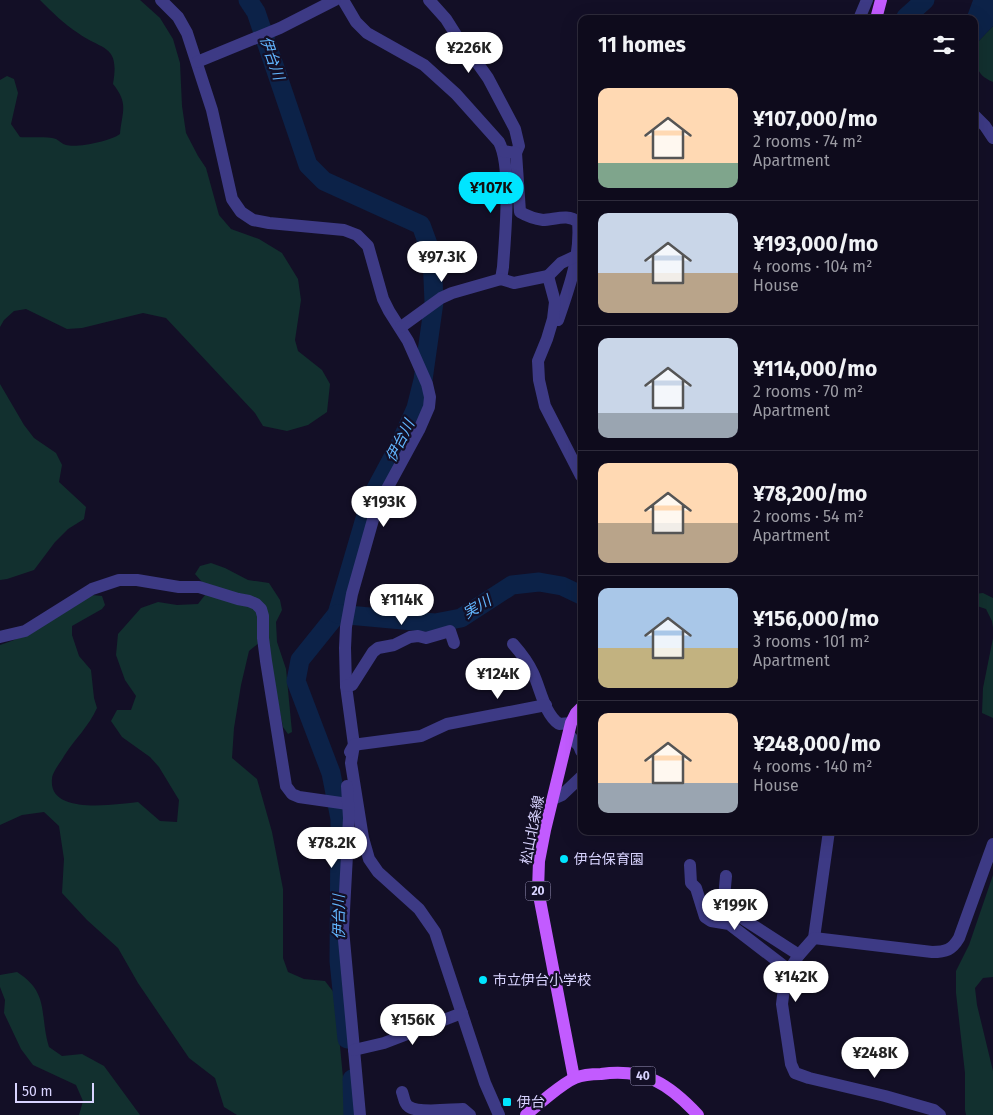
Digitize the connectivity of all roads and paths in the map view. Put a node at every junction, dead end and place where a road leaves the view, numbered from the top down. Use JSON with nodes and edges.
{"nodes":[{"id":1,"x":161,"y":0,"type":"edge"},
{"id":2,"x":336,"y":0,"type":"edge"},
{"id":3,"x":343,"y":0,"type":"edge"},
{"id":4,"x":429,"y":0,"type":"edge"},
{"id":5,"x":867,"y":0,"type":"edge"},
{"id":6,"x":881,"y":0,"type":"edge"},
{"id":7,"x":861,"y":15,"type":"edge"},
{"id":8,"x":877,"y":15,"type":"edge"},
{"id":9,"x":197,"y":62,"type":"junction"},
{"id":10,"x":978,"y":119,"type":"edge"},
{"id":11,"x":993,"y":138,"type":"edge"},
{"id":12,"x":510,"y":152,"type":"junction"},
{"id":13,"x":578,"y":222,"type":"edge"},
{"id":14,"x":578,"y":245,"type":"edge"},
{"id":15,"x":576,"y":256,"type":"junction"},
{"id":16,"x":548,"y":276,"type":"junction"},
{"id":17,"x":501,"y":279,"type":"junction"},
{"id":18,"x":401,"y":327,"type":"junction"},
{"id":19,"x":547,"y":339,"type":"junction"},
{"id":20,"x":578,"y":470,"type":"edge"},
{"id":21,"x":0,"y":637,"type":"edge"},
{"id":22,"x":454,"y":643,"type":"dead end"},
{"id":23,"x":513,"y":644,"type":"dead end"},
{"id":24,"x":346,"y":686,"type":"junction"},
{"id":25,"x":546,"y":705,"type":"junction"},
{"id":26,"x":578,"y":711,"type":"edge"},
{"id":27,"x":570,"y":729,"type":"junction"},
{"id":28,"x":578,"y":744,"type":"edge"},
{"id":29,"x":354,"y":746,"type":"junction"},
{"id":30,"x":578,"y":780,"type":"edge"},
{"id":31,"x":553,"y":799,"type":"junction"},
{"id":32,"x":345,"y":803,"type":"junction"},
{"id":33,"x":828,"y":835,"type":"edge"},
{"id":34,"x":993,"y":844,"type":"edge"},
{"id":35,"x":690,"y":865,"type":"dead end"},
{"id":36,"x":726,"y":876,"type":"dead end"},
{"id":37,"x":814,"y":938,"type":"junction"},
{"id":38,"x":799,"y":955,"type":"junction"},
{"id":39,"x":790,"y":970,"type":"junction"},
{"id":40,"x":462,"y":1013,"type":"junction"},
{"id":41,"x":354,"y":1050,"type":"junction"},
{"id":42,"x":574,"y":1078,"type":"junction"},
{"id":43,"x":402,"y":1092,"type":"dead end"},
{"id":44,"x":360,"y":1115,"type":"edge"},
{"id":45,"x":470,"y":1115,"type":"edge"},
{"id":46,"x":499,"y":1115,"type":"edge"},
{"id":47,"x":526,"y":1115,"type":"edge"},
{"id":48,"x":698,"y":1115,"type":"edge"},
{"id":49,"x":940,"y":1115,"type":"edge"}],
"edges":[{"from":1,"to":9,"type":"street"},
{"from":2,"to":9,"type":"street"},
{"from":3,"to":12,"type":"street"},
{"from":4,"to":12,"type":"street"},
{"from":5,"to":7,"type":"street"},
{"from":6,"to":8,"type":"main road"},
{"from":9,"to":18,"type":"street"},
{"from":10,"to":11,"type":"street"},
{"from":12,"to":13,"type":"street"},
{"from":12,"to":17,"type":"street"},
{"from":14,"to":15,"type":"street"},
{"from":15,"to":16,"type":"street"},
{"from":15,"to":19,"type":"street"},
{"from":16,"to":17,"type":"street"},
{"from":16,"to":19,"type":"street"},
{"from":17,"to":18,"type":"street"},
{"from":18,"to":24,"type":"street"},
{"from":19,"to":20,"type":"street"},
{"from":21,"to":32,"type":"street"},
{"from":22,"to":24,"type":"street"},
{"from":23,"to":25,"type":"street"},
{"from":24,"to":29,"type":"street"},
{"from":25,"to":27,"type":"street"},
{"from":25,"to":29,"type":"street"},
{"from":26,"to":27,"type":"main road","name":"松山北条線","number":"20"},
{"from":27,"to":28,"type":"street"},
{"from":27,"to":31,"type":"main road","name":"松山北条線","number":"20"},
{"from":29,"to":32,"type":"street"},
{"from":29,"to":40,"type":"street"},
{"from":30,"to":31,"type":"street"},
{"from":31,"to":42,"type":"main road","name":"松山北条線","number":"20"},
{"from":32,"to":41,"type":"street"},
{"from":33,"to":37,"type":"street"},
{"from":34,"to":37,"type":"street"},
{"from":35,"to":39,"type":"street"},
{"from":36,"to":38,"type":"street"},
{"from":37,"to":38,"type":"street"},
{"from":38,"to":39,"type":"street"},
{"from":39,"to":49,"type":"street"},
{"from":40,"to":41,"type":"street"},
{"from":40,"to":46,"type":"street"},
{"from":41,"to":44,"type":"street"},
{"from":42,"to":47,"type":"main road"},
{"from":42,"to":48,"type":"main road","number":"40"},
{"from":43,"to":45,"type":"street"}]}
